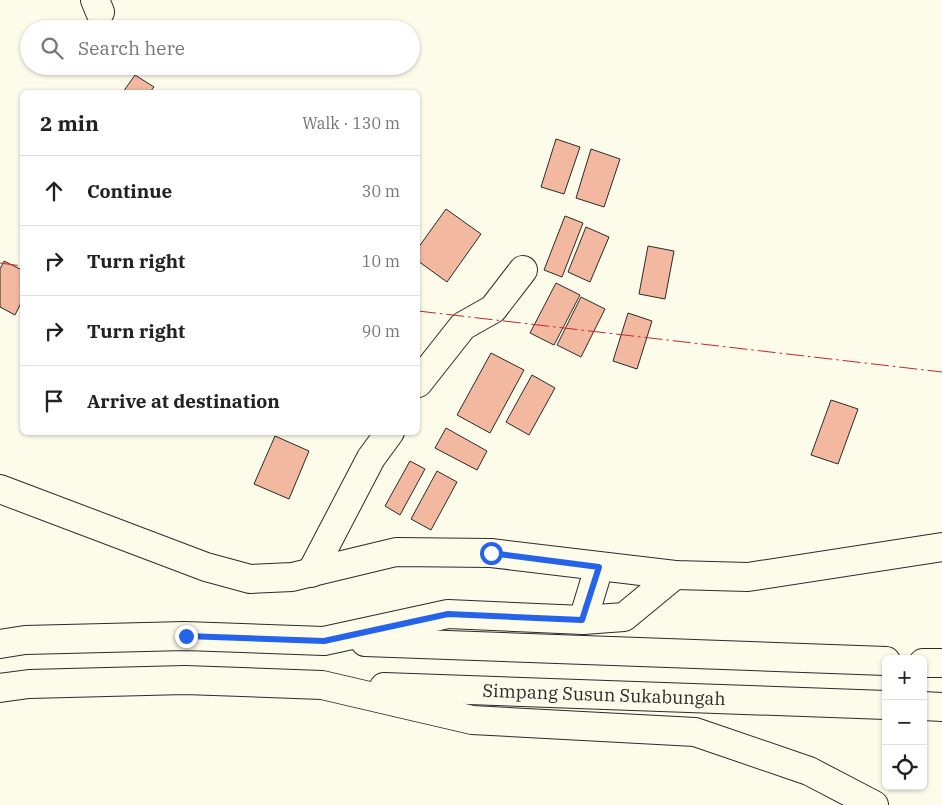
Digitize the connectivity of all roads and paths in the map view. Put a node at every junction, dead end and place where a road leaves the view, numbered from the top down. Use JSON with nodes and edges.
{"nodes":[{"id":1,"x":523,"y":270,"type":"dead end"},
{"id":2,"x":420,"y":380,"type":"edge"},
{"id":3,"x":388,"y":435,"type":"edge"},
{"id":4,"x":0,"y":489,"type":"edge"},
{"id":5,"x":942,"y":547,"type":"edge"},
{"id":6,"x":599,"y":567,"type":"junction"},
{"id":7,"x":311,"y":572,"type":"junction"},
{"id":8,"x":675,"y":575,"type":"junction"},
{"id":9,"x":582,"y":620,"type":"junction"},
{"id":10,"x":324,"y":641,"type":"junction"},
{"id":11,"x":0,"y":644,"type":"edge"},
{"id":12,"x":882,"y":661,"type":"edge"},
{"id":13,"x":927,"y":662,"type":"edge"},
{"id":14,"x":942,"y":663,"type":"edge"},
{"id":15,"x":322,"y":685,"type":"junction"},
{"id":16,"x":0,"y":688,"type":"edge"},
{"id":17,"x":882,"y":705,"type":"edge"},
{"id":18,"x":927,"y":706,"type":"edge"},
{"id":19,"x":942,"y":707,"type":"edge"},
{"id":20,"x":874,"y":805,"type":"edge"}],
"edges":[{"from":1,"to":2,"type":"street"},
{"from":3,"to":7,"type":"street"},
{"from":4,"to":7,"type":"street"},
{"from":5,"to":8,"type":"street"},
{"from":6,"to":7,"type":"street"},
{"from":6,"to":8,"type":"street"},
{"from":6,"to":9,"type":"street"},
{"from":8,"to":9,"type":"street"},
{"from":9,"to":10,"type":"street"},
{"from":10,"to":11,"type":"street"},
{"from":10,"to":12,"type":"street"},
{"from":13,"to":14,"type":"street"},
{"from":15,"to":16,"type":"street"},
{"from":15,"to":17,"type":"street","name":"Simpang Susun Sukabungah"},
{"from":15,"to":20,"type":"street"},
{"from":18,"to":19,"type":"street"}]}
